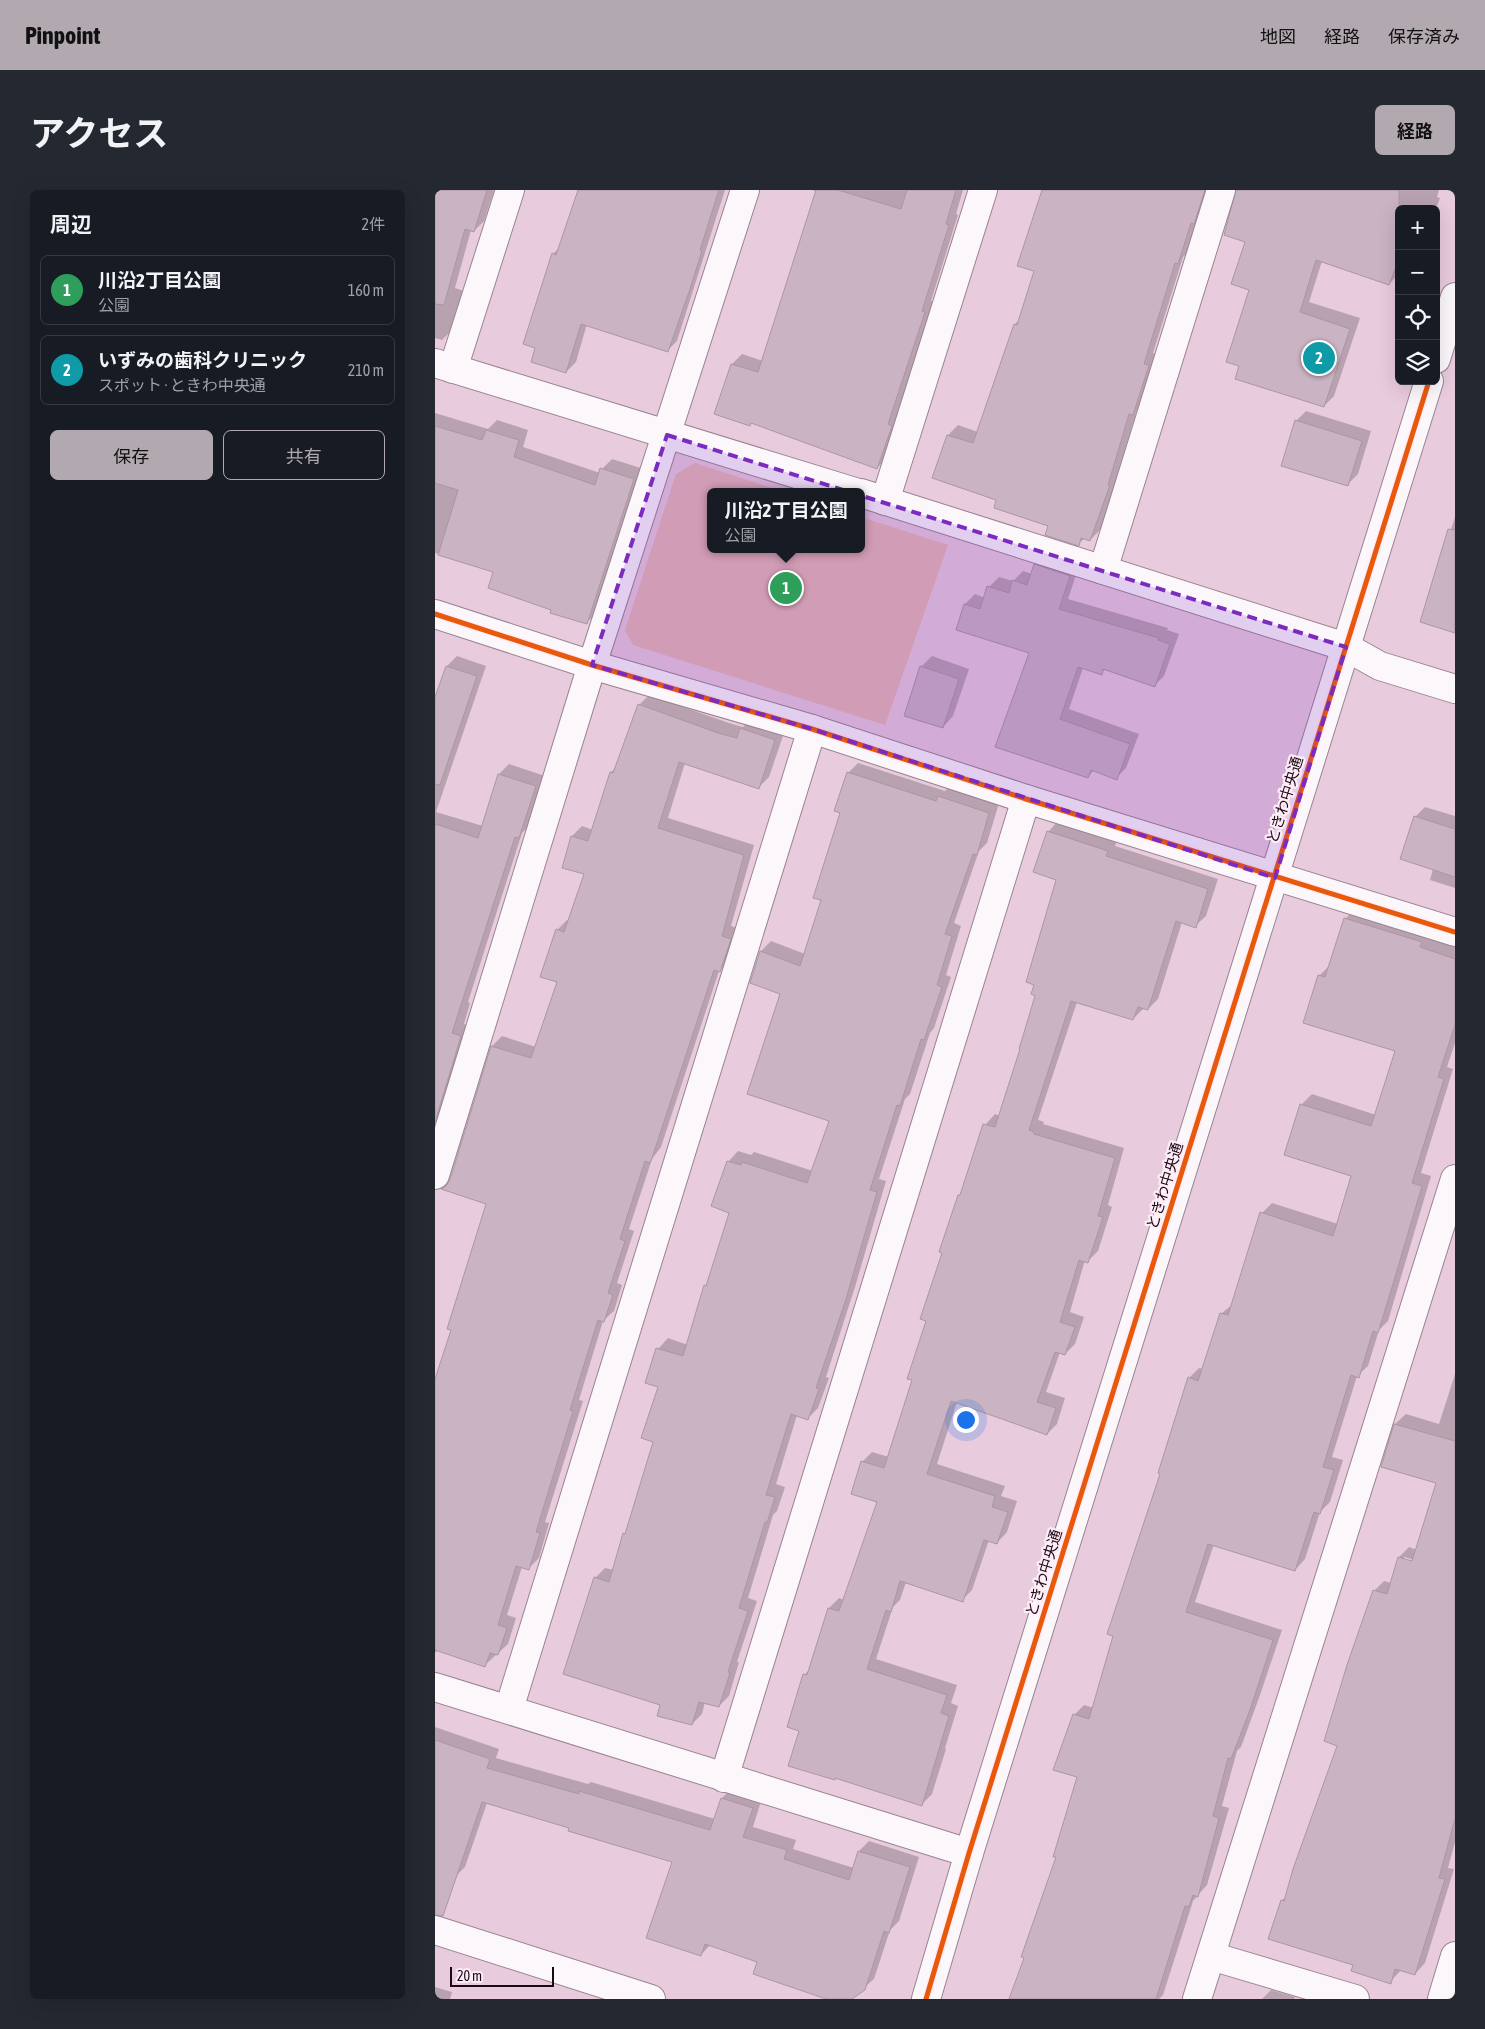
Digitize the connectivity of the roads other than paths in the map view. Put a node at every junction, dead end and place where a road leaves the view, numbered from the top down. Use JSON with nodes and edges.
{"nodes":[{"id":1,"x":510,"y":190,"type":"edge"},
{"id":2,"x":745,"y":190,"type":"edge"},
{"id":3,"x":983,"y":190,"type":"edge"},
{"id":4,"x":1221,"y":190,"type":"edge"},
{"id":5,"x":1455,"y":297,"type":"edge"},
{"id":6,"x":1440,"y":346,"type":"edge"},
{"id":7,"x":444,"y":366,"type":"edge"},
{"id":8,"x":1428,"y":385,"type":"edge"},
{"id":9,"x":667,"y":435,"type":"junction"},
{"id":10,"x":842,"y":488,"type":"edge"},
{"id":11,"x":873,"y":497,"type":"edge"},
{"id":12,"x":1103,"y":570,"type":"junction"},
{"id":13,"x":435,"y":614,"type":"edge"},
{"id":14,"x":1346,"y":647,"type":"junction"},
{"id":15,"x":592,"y":665,"type":"junction"},
{"id":16,"x":1455,"y":688,"type":"edge"},
{"id":17,"x":812,"y":729,"type":"junction"},
{"id":18,"x":1026,"y":799,"type":"junction"},
{"id":19,"x":1275,"y":878,"type":"junction"},
{"id":20,"x":1455,"y":932,"type":"edge"},
{"id":21,"x":435,"y":1174,"type":"edge"},
{"id":22,"x":1455,"y":1179,"type":"edge"},
{"id":23,"x":435,"y":1687,"type":"edge"},
{"id":24,"x":509,"y":1709,"type":"junction"},
{"id":25,"x":724,"y":1778,"type":"junction"},
{"id":26,"x":969,"y":1853,"type":"junction"},
{"id":27,"x":435,"y":1930,"type":"edge"},
{"id":28,"x":1211,"y":1956,"type":"junction"},
{"id":29,"x":1455,"y":1956,"type":"edge"},
{"id":30,"x":651,"y":1999,"type":"edge"},
{"id":31,"x":926,"y":1999,"type":"edge"},
{"id":32,"x":1197,"y":1999,"type":"edge"},
{"id":33,"x":1355,"y":1999,"type":"edge"},
{"id":34,"x":1442,"y":1999,"type":"edge"}],
"edges":[{"from":1,"to":7,"type":"street"},
{"from":2,"to":9,"type":"street"},
{"from":3,"to":11,"type":"street"},
{"from":4,"to":12,"type":"street"},
{"from":5,"to":6,"type":"street"},
{"from":7,"to":9,"type":"street"},
{"from":8,"to":14,"type":"street","name":"ときわ中央通"},
{"from":9,"to":10,"type":"street"},
{"from":9,"to":15,"type":"street"},
{"from":11,"to":12,"type":"street"},
{"from":12,"to":14,"type":"street"},
{"from":13,"to":15,"type":"street"},
{"from":14,"to":16,"type":"street"},
{"from":14,"to":19,"type":"street","name":"ときわ中央通"},
{"from":15,"to":17,"type":"street"},
{"from":15,"to":21,"type":"street"},
{"from":17,"to":18,"type":"street"},
{"from":17,"to":24,"type":"street"},
{"from":18,"to":19,"type":"street"},
{"from":18,"to":25,"type":"street"},
{"from":19,"to":20,"type":"street"},
{"from":19,"to":26,"type":"street","name":"ときわ中央通"},
{"from":22,"to":28,"type":"street"},
{"from":23,"to":24,"type":"street"},
{"from":24,"to":25,"type":"street"},
{"from":25,"to":26,"type":"street"},
{"from":26,"to":31,"type":"street","name":"ときわ中央通"},
{"from":27,"to":30,"type":"street"},
{"from":28,"to":32,"type":"street"},
{"from":28,"to":33,"type":"street"},
{"from":29,"to":34,"type":"street"}]}
